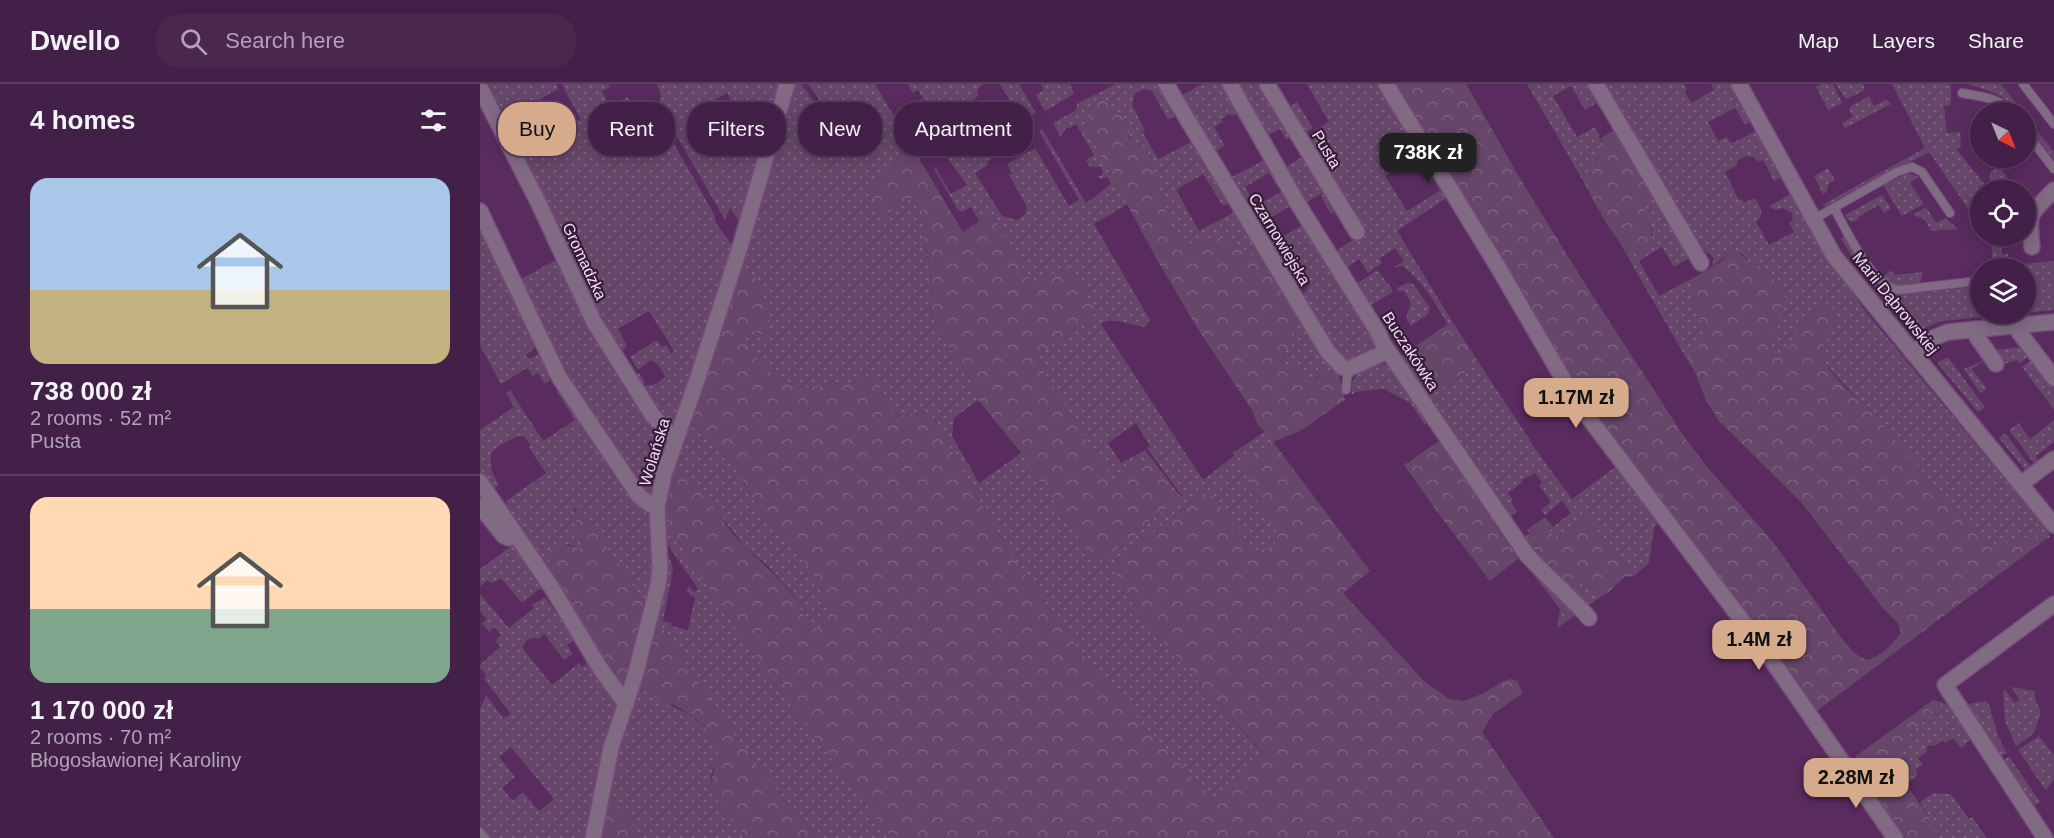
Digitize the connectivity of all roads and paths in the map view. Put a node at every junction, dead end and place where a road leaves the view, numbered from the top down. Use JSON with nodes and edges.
{"nodes":[{"id":1,"x":787,"y":84,"type":"edge"},
{"id":2,"x":1166,"y":84,"type":"edge"},
{"id":3,"x":1230,"y":84,"type":"edge"},
{"id":4,"x":1267,"y":84,"type":"edge"},
{"id":5,"x":1386,"y":84,"type":"edge"},
{"id":6,"x":1596,"y":84,"type":"edge"},
{"id":7,"x":1739,"y":84,"type":"edge"},
{"id":8,"x":2023,"y":84,"type":"edge"},
{"id":9,"x":480,"y":88,"type":"edge"},
{"id":10,"x":1962,"y":93,"type":"dead end"},
{"id":11,"x":2001,"y":102,"type":"edge"},
{"id":12,"x":2054,"y":124,"type":"edge"},
{"id":13,"x":2036,"y":145,"type":"edge"},
{"id":14,"x":2054,"y":169,"type":"edge"},
{"id":15,"x":2054,"y":190,"type":"edge"},
{"id":16,"x":1834,"y":208,"type":"junction"},
{"id":17,"x":480,"y":212,"type":"edge"},
{"id":18,"x":1950,"y":213,"type":"dead end"},
{"id":19,"x":1813,"y":220,"type":"junction"},
{"id":20,"x":1357,"y":232,"type":"dead end"},
{"id":21,"x":2032,"y":247,"type":"dead end"},
{"id":22,"x":1701,"y":263,"type":"dead end"},
{"id":23,"x":1970,"y":282,"type":"edge"},
{"id":24,"x":2054,"y":322,"type":"edge"},
{"id":25,"x":2018,"y":325,"type":"junction"},
{"id":26,"x":1977,"y":329,"type":"junction"},
{"id":27,"x":1388,"y":351,"type":"junction"},
{"id":28,"x":1913,"y":353,"type":"junction"},
{"id":29,"x":1996,"y":364,"type":"dead end"},
{"id":30,"x":1348,"y":369,"type":"junction"},
{"id":31,"x":2054,"y":378,"type":"edge"},
{"id":32,"x":1346,"y":390,"type":"dead end"},
{"id":33,"x":676,"y":435,"type":"junction"},
{"id":34,"x":2054,"y":459,"type":"edge"},
{"id":35,"x":480,"y":482,"type":"edge"},
{"id":36,"x":2021,"y":484,"type":"junction"},
{"id":37,"x":480,"y":506,"type":"edge"},
{"id":38,"x":657,"y":507,"type":"junction"},
{"id":39,"x":2054,"y":525,"type":"edge"},
{"id":40,"x":515,"y":535,"type":"junction"},
{"id":41,"x":2054,"y":604,"type":"edge"},
{"id":42,"x":1589,"y":618,"type":"dead end"},
{"id":43,"x":626,"y":704,"type":"junction"},
{"id":44,"x":480,"y":832,"type":"edge"},
{"id":45,"x":485,"y":838,"type":"edge"},
{"id":46,"x":593,"y":838,"type":"edge"},
{"id":47,"x":1895,"y":838,"type":"edge"},
{"id":48,"x":2045,"y":838,"type":"edge"}],
"edges":[{"from":1,"to":33,"type":"street","name":"Wolańska"},
{"from":2,"to":30,"type":"street","name":"Czarnowiejska"},
{"from":3,"to":27,"type":"street","name":"Buczakówka"},
{"from":4,"to":20,"type":"street","name":"Pusta"},
{"from":5,"to":47,"type":"street"},
{"from":6,"to":22,"type":"street"},
{"from":7,"to":19,"type":"street","name":"Marii Dąbrowskiej"},
{"from":8,"to":12,"type":"lane"},
{"from":9,"to":33,"type":"street","name":"Gromadzka"},
{"from":10,"to":11,"type":"lane"},
{"from":13,"to":14,"type":"lane"},
{"from":15,"to":21,"type":"street"},
{"from":16,"to":18,"type":"lane"},
{"from":16,"to":19,"type":"lane"},
{"from":16,"to":23,"type":"lane"},
{"from":17,"to":38,"type":"street"},
{"from":19,"to":28,"type":"street","name":"Marii Dąbrowskiej"},
{"from":24,"to":25,"type":"street"},
{"from":25,"to":26,"type":"street"},
{"from":25,"to":31,"type":"street"},
{"from":26,"to":28,"type":"street"},
{"from":26,"to":29,"type":"street"},
{"from":27,"to":30,"type":"street"},
{"from":27,"to":42,"type":"street","name":"Buczakówka"},
{"from":28,"to":36,"type":"street","name":"Marii Dąbrowskiej"},
{"from":30,"to":32,"type":"lane"},
{"from":33,"to":38,"type":"street","name":"Wolańska"},
{"from":34,"to":36,"type":"street"},
{"from":35,"to":40,"type":"street"},
{"from":36,"to":39,"type":"street","name":"Marii Dąbrowskiej"},
{"from":37,"to":40,"type":"street"},
{"from":38,"to":43,"type":"street","name":"Wolańska"},
{"from":40,"to":43,"type":"street"},
{"from":41,"to":48,"type":"street"},
{"from":43,"to":46,"type":"street","name":"Wolańska"},
{"from":44,"to":45,"type":"lane"}]}
